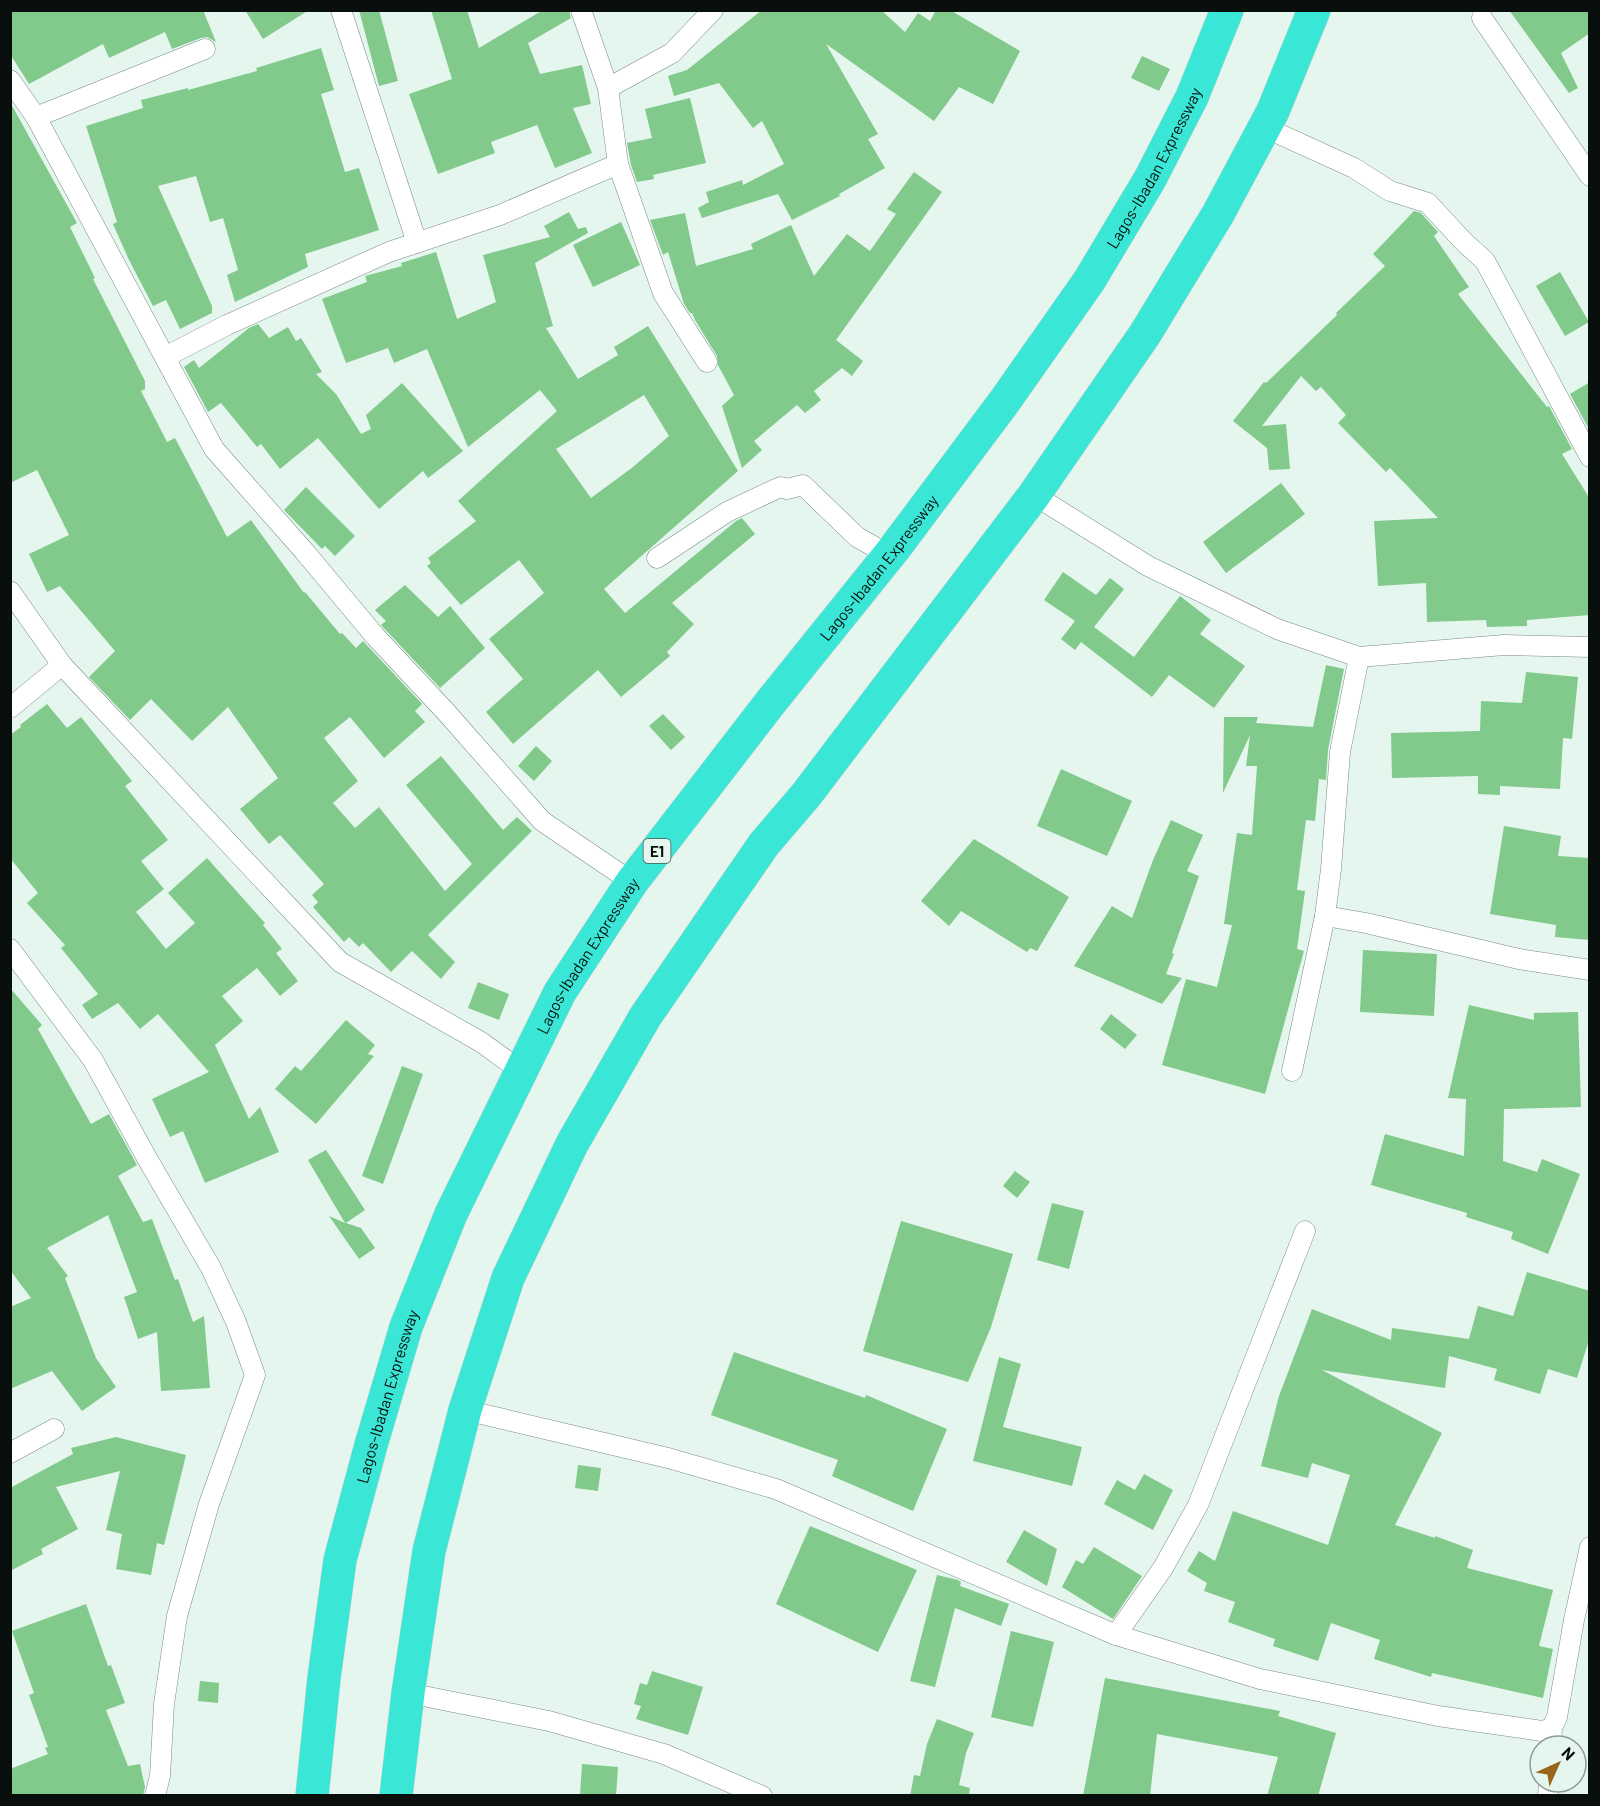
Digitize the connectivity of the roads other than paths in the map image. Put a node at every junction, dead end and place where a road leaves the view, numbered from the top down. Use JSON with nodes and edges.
{"nodes":[{"id":1,"x":341,"y":10,"type":"edge"},
{"id":2,"x":581,"y":10,"type":"edge"},
{"id":3,"x":712,"y":10,"type":"edge"},
{"id":4,"x":1227,"y":10,"type":"edge"},
{"id":5,"x":1314,"y":10,"type":"edge"},
{"id":6,"x":1482,"y":18,"type":"dead end"},
{"id":7,"x":204,"y":50,"type":"dead end"},
{"id":8,"x":10,"y":80,"type":"edge"},
{"id":9,"x":608,"y":88,"type":"junction"},
{"id":10,"x":36,"y":117,"type":"junction"},
{"id":11,"x":1264,"y":128,"type":"junction"},
{"id":12,"x":618,"y":164,"type":"junction"},
{"id":13,"x":1590,"y":176,"type":"edge"},
{"id":14,"x":417,"y":243,"type":"junction"},
{"id":15,"x":165,"y":357,"type":"junction"},
{"id":16,"x":707,"y":362,"type":"dead end"},
{"id":17,"x":1590,"y":457,"type":"edge"},
{"id":18,"x":1034,"y":495,"type":"junction"},
{"id":19,"x":889,"y":555,"type":"junction"},
{"id":20,"x":657,"y":558,"type":"dead end"},
{"id":21,"x":10,"y":591,"type":"edge"},
{"id":22,"x":1590,"y":647,"type":"edge"},
{"id":23,"x":1359,"y":657,"type":"junction"},
{"id":24,"x":62,"y":665,"type":"junction"},
{"id":25,"x":10,"y":708,"type":"edge"},
{"id":26,"x":632,"y":882,"type":"junction"},
{"id":27,"x":1324,"y":916,"type":"junction"},
{"id":28,"x":10,"y":949,"type":"edge"},
{"id":29,"x":1590,"y":970,"type":"edge"},
{"id":30,"x":521,"y":1071,"type":"junction"},
{"id":31,"x":1292,"y":1071,"type":"dead end"},
{"id":32,"x":1305,"y":1231,"type":"dead end"},
{"id":33,"x":465,"y":1410,"type":"junction"},
{"id":34,"x":54,"y":1430,"type":"dead end"},
{"id":35,"x":10,"y":1453,"type":"edge"},
{"id":36,"x":1590,"y":1546,"type":"edge"},
{"id":37,"x":1116,"y":1635,"type":"junction"},
{"id":38,"x":408,"y":1693,"type":"junction"},
{"id":39,"x":1547,"y":1734,"type":"edge"},
{"id":40,"x":1553,"y":1734,"type":"edge"},
{"id":41,"x":155,"y":1796,"type":"edge"},
{"id":42,"x":312,"y":1796,"type":"edge"},
{"id":43,"x":396,"y":1796,"type":"edge"},
{"id":44,"x":762,"y":1796,"type":"edge"}],
"edges":[{"from":1,"to":14,"type":"street"},
{"from":2,"to":9,"type":"street"},
{"from":3,"to":9,"type":"street"},
{"from":4,"to":19,"type":"highway","name":"Lagos-Ibadan Expressway","number":"E1"},
{"from":5,"to":11,"type":"highway"},
{"from":6,"to":13,"type":"street"},
{"from":7,"to":10,"type":"street"},
{"from":8,"to":10,"type":"street"},
{"from":9,"to":12,"type":"street"},
{"from":10,"to":15,"type":"street"},
{"from":11,"to":17,"type":"street"},
{"from":11,"to":18,"type":"highway"},
{"from":12,"to":14,"type":"street"},
{"from":12,"to":16,"type":"street"},
{"from":14,"to":15,"type":"street"},
{"from":15,"to":26,"type":"street"},
{"from":18,"to":23,"type":"street"},
{"from":18,"to":33,"type":"highway"},
{"from":19,"to":20,"type":"street"},
{"from":19,"to":26,"type":"highway","name":"Lagos-Ibadan Expressway","number":"E1"},
{"from":21,"to":24,"type":"street"},
{"from":22,"to":23,"type":"street"},
{"from":23,"to":27,"type":"street"},
{"from":24,"to":25,"type":"street"},
{"from":24,"to":30,"type":"street"},
{"from":26,"to":30,"type":"highway","name":"Lagos-Ibadan Expressway","number":"E1"},
{"from":27,"to":29,"type":"street"},
{"from":27,"to":31,"type":"street"},
{"from":28,"to":41,"type":"street"},
{"from":30,"to":42,"type":"highway","name":"Lagos-Ibadan Expressway","number":"E1"},
{"from":32,"to":37,"type":"street"},
{"from":33,"to":37,"type":"street"},
{"from":33,"to":38,"type":"highway"},
{"from":34,"to":35,"type":"street"},
{"from":36,"to":40,"type":"street"},
{"from":37,"to":39,"type":"street"},
{"from":38,"to":43,"type":"highway"},
{"from":38,"to":44,"type":"street"}]}
